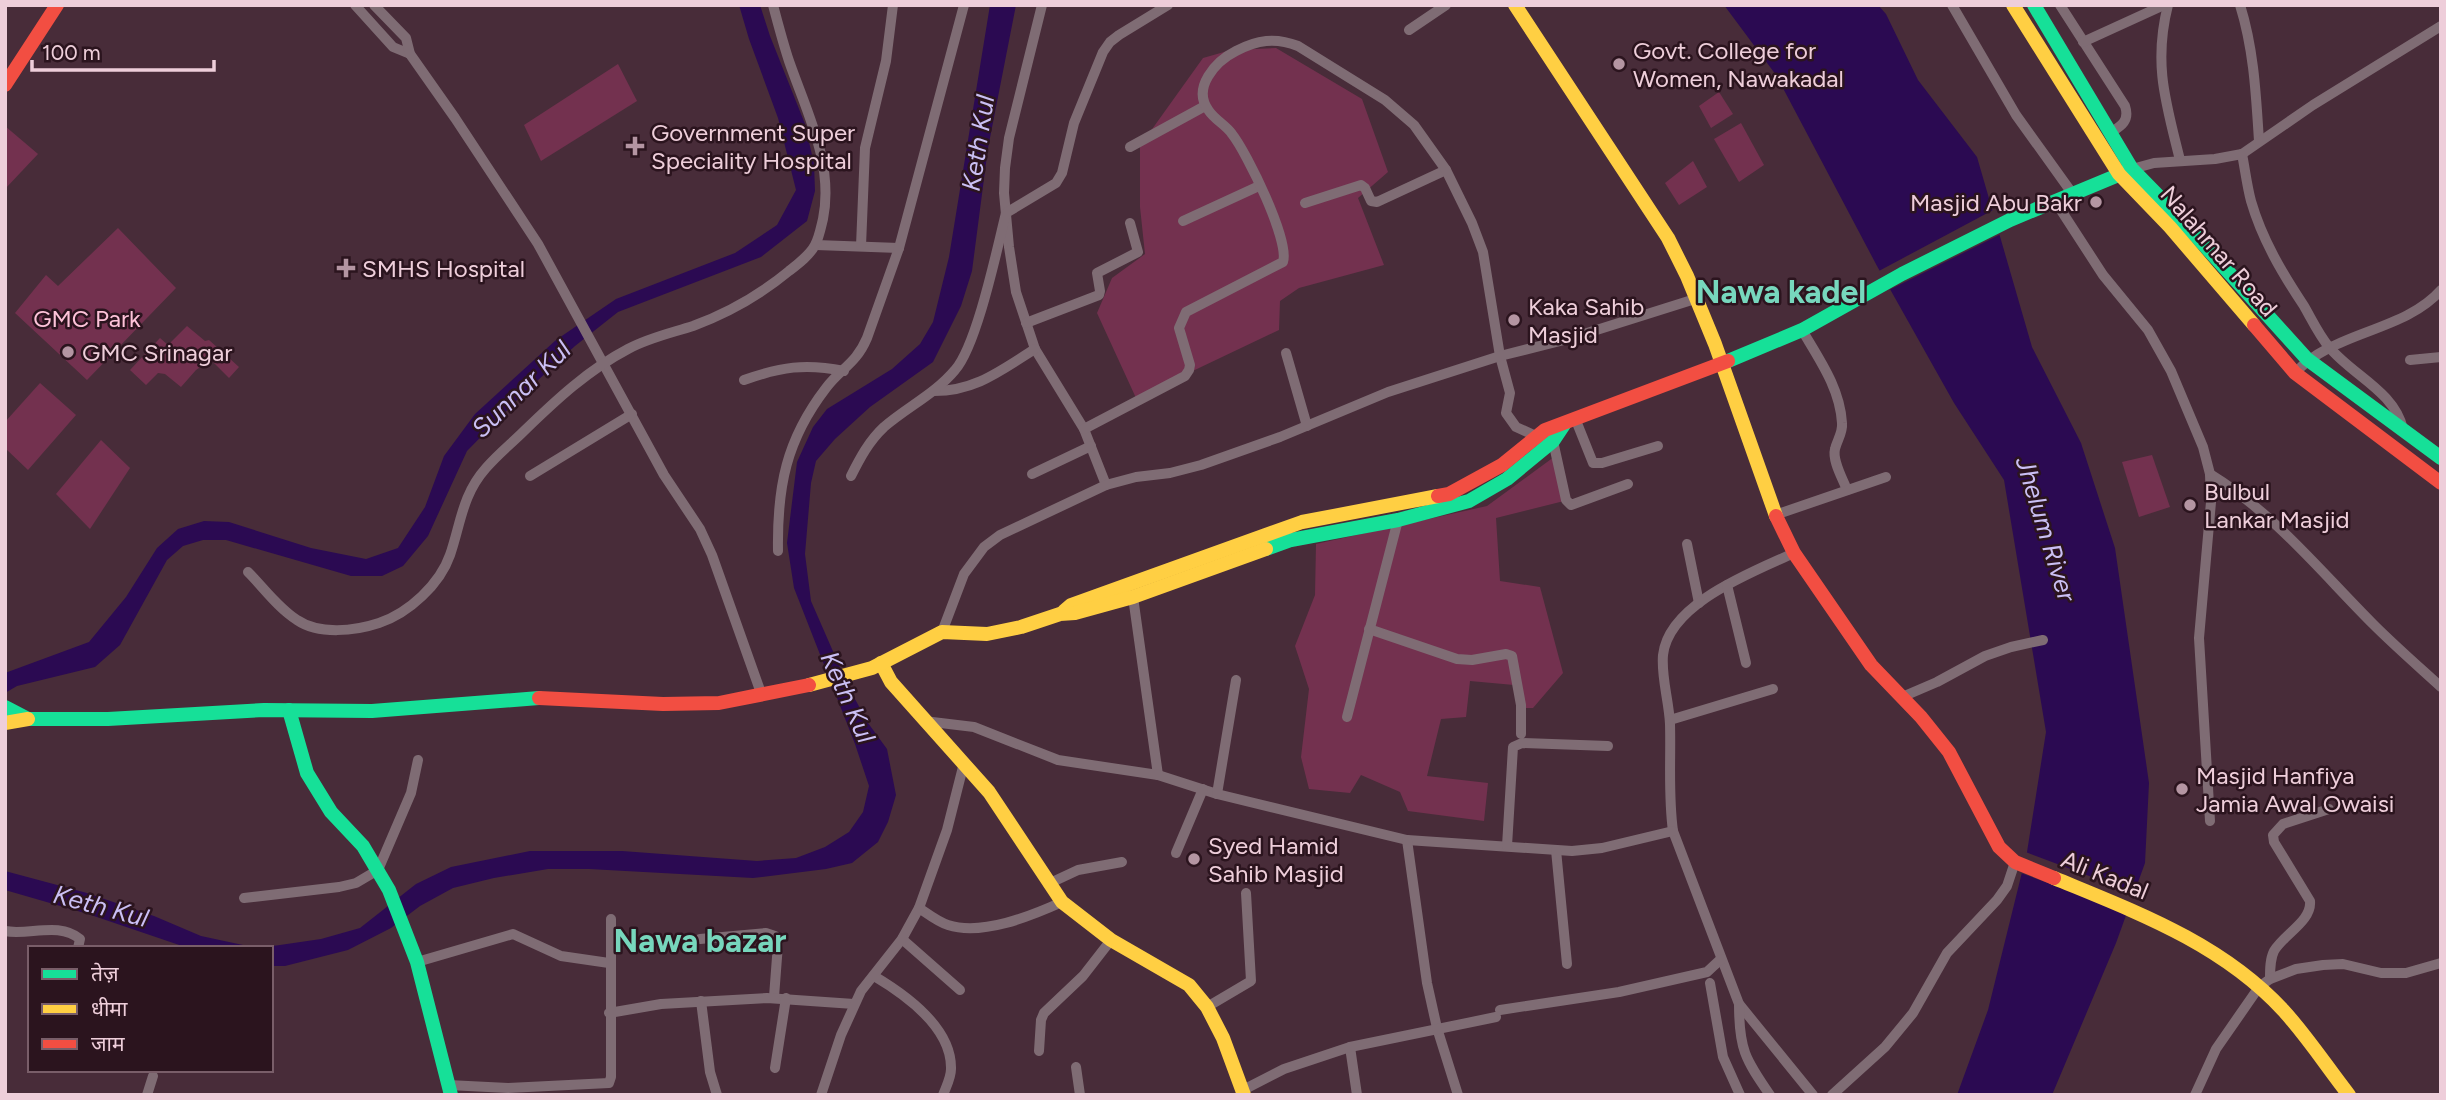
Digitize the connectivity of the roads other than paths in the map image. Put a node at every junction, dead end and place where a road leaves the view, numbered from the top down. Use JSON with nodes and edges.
{"nodes":[{"id":1,"x":57,"y":5,"type":"edge"},
{"id":2,"x":355,"y":5,"type":"edge"},
{"id":3,"x":374,"y":5,"type":"edge"},
{"id":4,"x":773,"y":5,"type":"edge"},
{"id":5,"x":893,"y":5,"type":"edge"},
{"id":6,"x":964,"y":5,"type":"edge"},
{"id":7,"x":1042,"y":5,"type":"edge"},
{"id":8,"x":1168,"y":5,"type":"edge"},
{"id":9,"x":1446,"y":5,"type":"edge"},
{"id":10,"x":1515,"y":5,"type":"edge"},
{"id":11,"x":1951,"y":5,"type":"edge"},
{"id":12,"x":2013,"y":5,"type":"edge"},
{"id":13,"x":2034,"y":5,"type":"edge"},
{"id":14,"x":2060,"y":5,"type":"edge"},
{"id":15,"x":2166,"y":5,"type":"edge"},
{"id":16,"x":2240,"y":5,"type":"edge"},
{"id":17,"x":2441,"y":26,"type":"edge"},
{"id":18,"x":1409,"y":30,"type":"dead end"},
{"id":19,"x":2083,"y":42,"type":"junction"},
{"id":20,"x":410,"y":54,"type":"junction"},
{"id":21,"x":5,"y":85,"type":"edge"},
{"id":22,"x":1205,"y":106,"type":"junction"},
{"id":23,"x":2110,"y":133,"type":"junction"},
{"id":24,"x":2259,"y":141,"type":"junction"},
{"id":25,"x":1130,"y":147,"type":"dead end"},
{"id":26,"x":2242,"y":154,"type":"junction"},
{"id":27,"x":2180,"y":160,"type":"junction"},
{"id":28,"x":1446,"y":170,"type":"junction"},
{"id":29,"x":2125,"y":172,"type":"junction"},
{"id":30,"x":1259,"y":186,"type":"junction"},
{"id":31,"x":2072,"y":193,"type":"junction"},
{"id":32,"x":2055,"y":201,"type":"junction"},
{"id":33,"x":1305,"y":203,"type":"dead end"},
{"id":34,"x":1006,"y":213,"type":"junction"},
{"id":35,"x":1183,"y":221,"type":"dead end"},
{"id":36,"x":1130,"y":222,"type":"dead end"},
{"id":37,"x":816,"y":244,"type":"junction"},
{"id":38,"x":861,"y":246,"type":"junction"},
{"id":39,"x":899,"y":247,"type":"junction"},
{"id":40,"x":2441,"y":290,"type":"edge"},
{"id":41,"x":1695,"y":299,"type":"junction"},
{"id":42,"x":1026,"y":323,"type":"junction"},
{"id":43,"x":1802,"y":330,"type":"junction"},
{"id":44,"x":2329,"y":347,"type":"junction"},
{"id":45,"x":1035,"y":349,"type":"junction"},
{"id":46,"x":1286,"y":353,"type":"dead end"},
{"id":47,"x":1500,"y":356,"type":"junction"},
{"id":48,"x":2441,"y":357,"type":"edge"},
{"id":49,"x":2307,"y":359,"type":"junction"},
{"id":50,"x":2410,"y":360,"type":"dead end"},
{"id":51,"x":603,"y":363,"type":"junction"},
{"id":52,"x":1722,"y":363,"type":"junction"},
{"id":53,"x":844,"y":371,"type":"junction"},
{"id":54,"x":2295,"y":373,"type":"junction"},
{"id":55,"x":744,"y":380,"type":"dead end"},
{"id":56,"x":934,"y":391,"type":"junction"},
{"id":57,"x":632,"y":414,"type":"junction"},
{"id":58,"x":1570,"y":421,"type":"junction"},
{"id":59,"x":1307,"y":426,"type":"junction"},
{"id":60,"x":1084,"y":429,"type":"junction"},
{"id":61,"x":2403,"y":429,"type":"junction"},
{"id":62,"x":1536,"y":436,"type":"junction"},
{"id":63,"x":1553,"y":440,"type":"junction"},
{"id":64,"x":1091,"y":446,"type":"junction"},
{"id":65,"x":1658,"y":446,"type":"dead end"},
{"id":66,"x":2439,"y":454,"type":"edge"},
{"id":67,"x":1032,"y":474,"type":"dead end"},
{"id":68,"x":2210,"y":474,"type":"junction"},
{"id":69,"x":530,"y":476,"type":"dead end"},
{"id":70,"x":851,"y":476,"type":"dead end"},
{"id":71,"x":1886,"y":477,"type":"dead end"},
{"id":72,"x":2441,"y":483,"type":"edge"},
{"id":73,"x":1628,"y":484,"type":"dead end"},
{"id":74,"x":1106,"y":485,"type":"junction"},
{"id":75,"x":1847,"y":490,"type":"junction"},
{"id":76,"x":1775,"y":514,"type":"junction"},
{"id":77,"x":1398,"y":520,"type":"junction"},
{"id":78,"x":1688,"y":544,"type":"dead end"},
{"id":79,"x":778,"y":551,"type":"dead end"},
{"id":80,"x":1794,"y":553,"type":"junction"},
{"id":81,"x":248,"y":572,"type":"dead end"},
{"id":82,"x":1727,"y":585,"type":"junction"},
{"id":83,"x":1133,"y":597,"type":"junction"},
{"id":84,"x":1699,"y":603,"type":"junction"},
{"id":85,"x":1060,"y":614,"type":"junction"},
{"id":86,"x":1369,"y":629,"type":"junction"},
{"id":87,"x":942,"y":632,"type":"junction"},
{"id":88,"x":2043,"y":640,"type":"dead end"},
{"id":89,"x":1746,"y":663,"type":"dead end"},
{"id":90,"x":876,"y":665,"type":"junction"},
{"id":91,"x":1236,"y":680,"type":"dead end"},
{"id":92,"x":2441,"y":687,"type":"edge"},
{"id":93,"x":1773,"y":689,"type":"dead end"},
{"id":94,"x":761,"y":693,"type":"junction"},
{"id":95,"x":1902,"y":697,"type":"junction"},
{"id":96,"x":5,"y":707,"type":"edge"},
{"id":97,"x":289,"y":710,"type":"junction"},
{"id":98,"x":1347,"y":717,"type":"dead end"},
{"id":99,"x":27,"y":719,"type":"junction"},
{"id":100,"x":1670,"y":720,"type":"junction"},
{"id":101,"x":924,"y":721,"type":"junction"},
{"id":102,"x":5,"y":723,"type":"edge"},
{"id":103,"x":1521,"y":734,"type":"dead end"},
{"id":104,"x":1608,"y":746,"type":"dead end"},
{"id":105,"x":418,"y":760,"type":"dead end"},
{"id":106,"x":964,"y":763,"type":"junction"},
{"id":107,"x":1157,"y":775,"type":"junction"},
{"id":108,"x":1203,"y":789,"type":"junction"},
{"id":109,"x":1217,"y":794,"type":"junction"},
{"id":110,"x":2329,"y":809,"type":"dead end"},
{"id":111,"x":2210,"y":821,"type":"dead end"},
{"id":112,"x":1673,"y":831,"type":"junction"},
{"id":113,"x":1407,"y":840,"type":"junction"},
{"id":114,"x":1507,"y":846,"type":"junction"},
{"id":115,"x":1556,"y":850,"type":"junction"},
{"id":116,"x":1175,"y":853,"type":"dead end"},
{"id":117,"x":1122,"y":862,"type":"dead end"},
{"id":118,"x":2015,"y":862,"type":"junction"},
{"id":119,"x":378,"y":870,"type":"junction"},
{"id":120,"x":1048,"y":884,"type":"junction"},
{"id":121,"x":1246,"y":893,"type":"dead end"},
{"id":122,"x":244,"y":898,"type":"dead end"},
{"id":123,"x":1062,"y":902,"type":"junction"},
{"id":124,"x":919,"y":908,"type":"junction"},
{"id":125,"x":611,"y":919,"type":"dead end"},
{"id":126,"x":5,"y":931,"type":"edge"},
{"id":127,"x":700,"y":939,"type":"dead end"},
{"id":128,"x":902,"y":939,"type":"junction"},
{"id":129,"x":1111,"y":940,"type":"junction"},
{"id":130,"x":78,"y":946,"type":"edge"},
{"id":131,"x":414,"y":955,"type":"junction"},
{"id":132,"x":1721,"y":959,"type":"junction"},
{"id":133,"x":609,"y":963,"type":"junction"},
{"id":134,"x":2441,"y":963,"type":"edge"},
{"id":135,"x":1567,"y":964,"type":"dead end"},
{"id":136,"x":874,"y":976,"type":"junction"},
{"id":137,"x":1710,"y":983,"type":"dead end"},
{"id":138,"x":2264,"y":983,"type":"junction"},
{"id":139,"x":960,"y":990,"type":"dead end"},
{"id":140,"x":775,"y":997,"type":"junction"},
{"id":141,"x":786,"y":998,"type":"junction"},
{"id":142,"x":701,"y":1001,"type":"junction"},
{"id":143,"x":854,"y":1004,"type":"junction"},
{"id":144,"x":1739,"y":1004,"type":"junction"},
{"id":145,"x":1207,"y":1007,"type":"junction"},
{"id":146,"x":609,"y":1013,"type":"junction"},
{"id":147,"x":1437,"y":1028,"type":"junction"},
{"id":148,"x":1350,"y":1047,"type":"junction"},
{"id":149,"x":1040,"y":1051,"type":"dead end"},
{"id":150,"x":1076,"y":1067,"type":"dead end"},
{"id":151,"x":775,"y":1068,"type":"dead end"},
{"id":152,"x":153,"y":1076,"type":"dead end"},
{"id":153,"x":450,"y":1090,"type":"edge"},
{"id":154,"x":1243,"y":1092,"type":"edge"},
{"id":155,"x":147,"y":1095,"type":"edge"},
{"id":156,"x":717,"y":1095,"type":"edge"},
{"id":157,"x":821,"y":1095,"type":"edge"},
{"id":158,"x":943,"y":1095,"type":"edge"},
{"id":159,"x":1080,"y":1095,"type":"edge"},
{"id":160,"x":1357,"y":1095,"type":"edge"},
{"id":161,"x":1458,"y":1095,"type":"edge"},
{"id":162,"x":1740,"y":1095,"type":"edge"},
{"id":163,"x":1770,"y":1095,"type":"edge"},
{"id":164,"x":1813,"y":1095,"type":"edge"},
{"id":165,"x":1832,"y":1095,"type":"edge"},
{"id":166,"x":2195,"y":1095,"type":"edge"},
{"id":167,"x":2349,"y":1095,"type":"edge"}],
"edges":[{"from":1,"to":21,"type":"main road"},
{"from":2,"to":20,"type":"street"},
{"from":3,"to":20,"type":"street"},
{"from":4,"to":37,"type":"street"},
{"from":5,"to":38,"type":"street"},
{"from":6,"to":39,"type":"street"},
{"from":7,"to":34,"type":"street"},
{"from":8,"to":34,"type":"street"},
{"from":9,"to":18,"type":"street"},
{"from":10,"to":41,"type":"main road"},
{"from":11,"to":31,"type":"street"},
{"from":12,"to":29,"type":"main road","name":"Nalahmar Road"},
{"from":13,"to":23,"type":"main road","name":"Nalahmar Road"},
{"from":14,"to":19,"type":"street"},
{"from":15,"to":19,"type":"street"},
{"from":15,"to":27,"type":"street"},
{"from":16,"to":24,"type":"street"},
{"from":17,"to":24,"type":"street"},
{"from":19,"to":23,"type":"street"},
{"from":20,"to":51,"type":"street"},
{"from":22,"to":25,"type":"street"},
{"from":22,"to":28,"type":"street"},
{"from":22,"to":30,"type":"street"},
{"from":23,"to":29,"type":"main road","name":"Nalahmar Road"},
{"from":24,"to":26,"type":"street"},
{"from":26,"to":27,"type":"street"},
{"from":26,"to":44,"type":"street"},
{"from":27,"to":29,"type":"street"},
{"from":28,"to":33,"type":"street"},
{"from":28,"to":47,"type":"street"},
{"from":29,"to":31,"type":"main road"},
{"from":29,"to":49,"type":"main road","name":"Nalahmar Road"},
{"from":29,"to":54,"type":"main road","name":"Nalahmar Road"},
{"from":30,"to":35,"type":"street"},
{"from":30,"to":60,"type":"street"},
{"from":31,"to":32,"type":"main road"},
{"from":32,"to":43,"type":"main road"},
{"from":32,"to":68,"type":"street"},
{"from":34,"to":42,"type":"street"},
{"from":34,"to":56,"type":"street"},
{"from":36,"to":42,"type":"street"},
{"from":37,"to":38,"type":"street"},
{"from":37,"to":51,"type":"street"},
{"from":38,"to":39,"type":"street"},
{"from":39,"to":53,"type":"street"},
{"from":40,"to":44,"type":"street"},
{"from":41,"to":47,"type":"street"},
{"from":41,"to":52,"type":"main road"},
{"from":42,"to":45,"type":"street"},
{"from":43,"to":52,"type":"main road"},
{"from":43,"to":75,"type":"street"},
{"from":44,"to":49,"type":"street"},
{"from":44,"to":61,"type":"street"},
{"from":45,"to":56,"type":"street"},
{"from":45,"to":60,"type":"street"},
{"from":46,"to":59,"type":"street"},
{"from":47,"to":59,"type":"street"},
{"from":47,"to":62,"type":"street"},
{"from":48,"to":50,"type":"street"},
{"from":49,"to":54,"type":"street"},
{"from":49,"to":61,"type":"main road","name":"Nalahmar Road"},
{"from":51,"to":57,"type":"street"},
{"from":51,"to":81,"type":"street"},
{"from":52,"to":58,"type":"main road"},
{"from":52,"to":76,"type":"main road"},
{"from":53,"to":55,"type":"street"},
{"from":53,"to":79,"type":"street"},
{"from":54,"to":72,"type":"main road","name":"Nalahmar Road"},
{"from":56,"to":70,"type":"street"},
{"from":57,"to":69,"type":"street"},
{"from":57,"to":94,"type":"street"},
{"from":58,"to":62,"type":"main road"},
{"from":58,"to":63,"type":"main road"},
{"from":58,"to":65,"type":"street"},
{"from":59,"to":74,"type":"street"},
{"from":60,"to":64,"type":"street"},
{"from":61,"to":66,"type":"main road","name":"Nalahmar Road"},
{"from":62,"to":85,"type":"main road"},
{"from":63,"to":73,"type":"street"},
{"from":63,"to":77,"type":"main road"},
{"from":64,"to":67,"type":"street"},
{"from":64,"to":74,"type":"street"},
{"from":68,"to":92,"type":"street"},
{"from":68,"to":111,"type":"street"},
{"from":71,"to":75,"type":"street"},
{"from":74,"to":87,"type":"street"},
{"from":75,"to":76,"type":"street"},
{"from":76,"to":80,"type":"main road"},
{"from":77,"to":83,"type":"main road"},
{"from":77,"to":86,"type":"street"},
{"from":78,"to":84,"type":"street"},
{"from":80,"to":82,"type":"street"},
{"from":80,"to":95,"type":"main road"},
{"from":82,"to":84,"type":"street"},
{"from":82,"to":89,"type":"street"},
{"from":83,"to":85,"type":"main road"},
{"from":83,"to":107,"type":"street"},
{"from":84,"to":100,"type":"street"},
{"from":85,"to":87,"type":"main road"},
{"from":86,"to":98,"type":"street"},
{"from":86,"to":103,"type":"street"},
{"from":87,"to":90,"type":"main road"},
{"from":88,"to":95,"type":"street"},
{"from":90,"to":94,"type":"main road"},
{"from":90,"to":101,"type":"main road"},
{"from":91,"to":109,"type":"street"},
{"from":93,"to":100,"type":"street"},
{"from":94,"to":97,"type":"main road"},
{"from":95,"to":118,"type":"main road"},
{"from":96,"to":99,"type":"main road"},
{"from":97,"to":99,"type":"main road"},
{"from":97,"to":119,"type":"main road"},
{"from":99,"to":102,"type":"main road"},
{"from":100,"to":112,"type":"street"},
{"from":101,"to":106,"type":"main road"},
{"from":101,"to":107,"type":"street"},
{"from":104,"to":114,"type":"street"},
{"from":105,"to":119,"type":"street"},
{"from":106,"to":120,"type":"main road"},
{"from":106,"to":124,"type":"street"},
{"from":107,"to":108,"type":"street"},
{"from":108,"to":109,"type":"street"},
{"from":108,"to":116,"type":"street"},
{"from":109,"to":113,"type":"street"},
{"from":110,"to":138,"type":"street"},
{"from":112,"to":115,"type":"street"},
{"from":112,"to":132,"type":"street"},
{"from":113,"to":114,"type":"street"},
{"from":113,"to":147,"type":"street"},
{"from":114,"to":115,"type":"street"},
{"from":115,"to":135,"type":"street"},
{"from":117,"to":120,"type":"street"},
{"from":118,"to":138,"type":"main road","name":"Ali Kadal"},
{"from":118,"to":165,"type":"street"},
{"from":119,"to":122,"type":"street"},
{"from":119,"to":131,"type":"main road"},
{"from":120,"to":123,"type":"main road"},
{"from":121,"to":145,"type":"street"},
{"from":123,"to":124,"type":"street"},
{"from":123,"to":129,"type":"main road"},
{"from":124,"to":128,"type":"street"},
{"from":125,"to":133,"type":"street"},
{"from":126,"to":130,"type":"street"},
{"from":127,"to":140,"type":"street"},
{"from":128,"to":136,"type":"street"},
{"from":128,"to":139,"type":"street"},
{"from":129,"to":145,"type":"main road"},
{"from":129,"to":149,"type":"street"},
{"from":131,"to":133,"type":"street"},
{"from":131,"to":153,"type":"main road"},
{"from":132,"to":144,"type":"street"},
{"from":132,"to":147,"type":"street"},
{"from":133,"to":146,"type":"street"},
{"from":134,"to":138,"type":"street"},
{"from":136,"to":143,"type":"street"},
{"from":136,"to":158,"type":"street"},
{"from":137,"to":162,"type":"street"},
{"from":138,"to":166,"type":"street"},
{"from":138,"to":167,"type":"main road","name":"Ali Kadal"},
{"from":140,"to":141,"type":"street"},
{"from":140,"to":142,"type":"street"},
{"from":141,"to":143,"type":"street"},
{"from":141,"to":151,"type":"street"},
{"from":142,"to":146,"type":"street"},
{"from":142,"to":156,"type":"street"},
{"from":143,"to":157,"type":"street"},
{"from":144,"to":163,"type":"street"},
{"from":144,"to":164,"type":"street"},
{"from":145,"to":154,"type":"main road"},
{"from":146,"to":153,"type":"street"},
{"from":147,"to":148,"type":"street"},
{"from":147,"to":161,"type":"street"},
{"from":148,"to":154,"type":"street"},
{"from":148,"to":160,"type":"street"},
{"from":150,"to":159,"type":"street"},
{"from":152,"to":155,"type":"street"}]}
